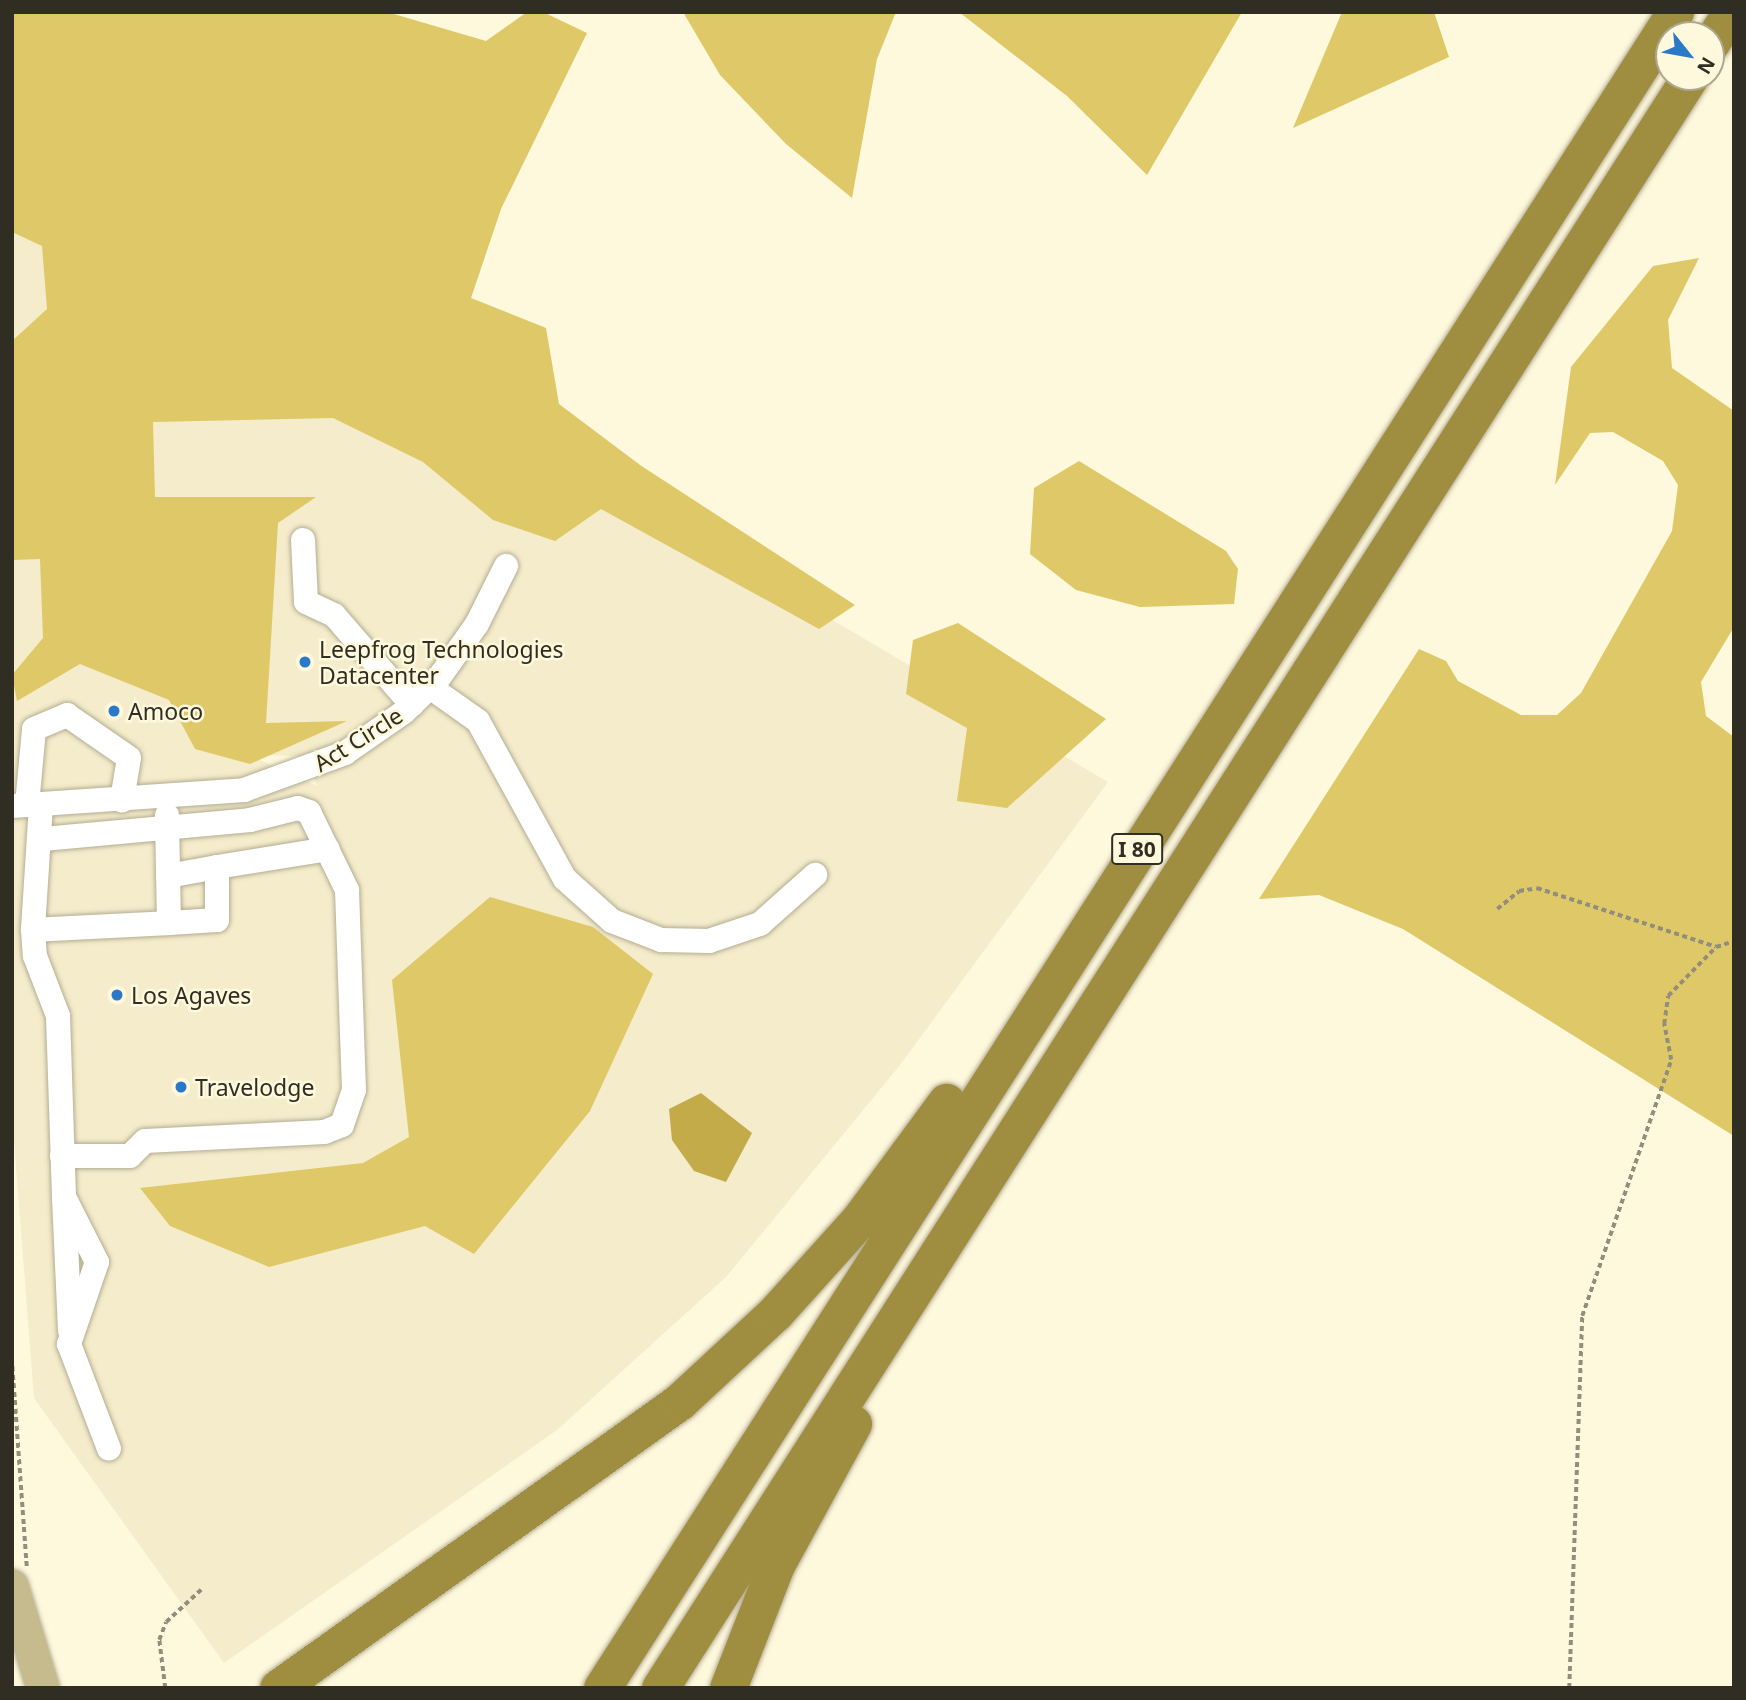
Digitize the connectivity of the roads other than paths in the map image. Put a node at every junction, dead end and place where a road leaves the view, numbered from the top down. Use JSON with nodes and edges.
{"nodes":[{"id":1,"x":1675,"y":12,"type":"edge"},
{"id":2,"x":1681,"y":91,"type":"edge"},
{"id":3,"x":303,"y":540,"type":"dead end"},
{"id":4,"x":506,"y":566,"type":"dead end"},
{"id":5,"x":430,"y":687,"type":"junction"},
{"id":6,"x":412,"y":705,"type":"junction"},
{"id":7,"x":167,"y":797,"type":"junction"},
{"id":8,"x":122,"y":800,"type":"junction"},
{"id":9,"x":27,"y":805,"type":"edge"},
{"id":10,"x":167,"y":829,"type":"junction"},
{"id":11,"x":43,"y":839,"type":"junction"},
{"id":12,"x":328,"y":849,"type":"junction"},
{"id":13,"x":216,"y":867,"type":"junction"},
{"id":14,"x":814,"y":875,"type":"dead end"},
{"id":15,"x":168,"y":876,"type":"junction"},
{"id":16,"x":169,"y":923,"type":"junction"},
{"id":17,"x":33,"y":930,"type":"junction"},
{"id":18,"x":1029,"y":1016,"type":"junction"},
{"id":19,"x":62,"y":1156,"type":"junction"},
{"id":20,"x":935,"y":1250,"type":"junction"},
{"id":21,"x":109,"y":1449,"type":"dead end"},
{"id":22,"x":21,"y":1584,"type":"edge"},
{"id":23,"x":43,"y":1688,"type":"edge"},
{"id":24,"x":278,"y":1688,"type":"edge"},
{"id":25,"x":602,"y":1688,"type":"edge"},
{"id":26,"x":660,"y":1688,"type":"edge"},
{"id":27,"x":728,"y":1688,"type":"edge"}],
"edges":[{"from":1,"to":18,"type":"highway","number":"I 80"},
{"from":2,"to":20,"type":"highway","number":"I 80"},
{"from":3,"to":6,"type":"street"},
{"from":4,"to":5,"type":"street","name":"Act Circle"},
{"from":5,"to":6,"type":"street","name":"Act Circle"},
{"from":5,"to":14,"type":"street"},
{"from":6,"to":7,"type":"street","name":"Act Circle"},
{"from":7,"to":8,"type":"street","name":"Act Circle"},
{"from":7,"to":10,"type":"street"},
{"from":8,"to":9,"type":"street","name":"Act Circle"},
{"from":8,"to":9,"type":"street"},
{"from":9,"to":11,"type":"street"},
{"from":10,"to":11,"type":"street"},
{"from":10,"to":12,"type":"street"},
{"from":10,"to":15,"type":"street"},
{"from":11,"to":17,"type":"street"},
{"from":12,"to":13,"type":"street"},
{"from":12,"to":19,"type":"street"},
{"from":13,"to":15,"type":"street"},
{"from":13,"to":16,"type":"street"},
{"from":15,"to":16,"type":"street"},
{"from":16,"to":17,"type":"street"},
{"from":17,"to":19,"type":"street"},
{"from":18,"to":24,"type":"highway"},
{"from":18,"to":25,"type":"highway","number":"I 80"},
{"from":19,"to":21,"type":"street"},
{"from":20,"to":26,"type":"highway","number":"I 80"},
{"from":20,"to":27,"type":"highway"},
{"from":22,"to":23,"type":"main road"}]}
